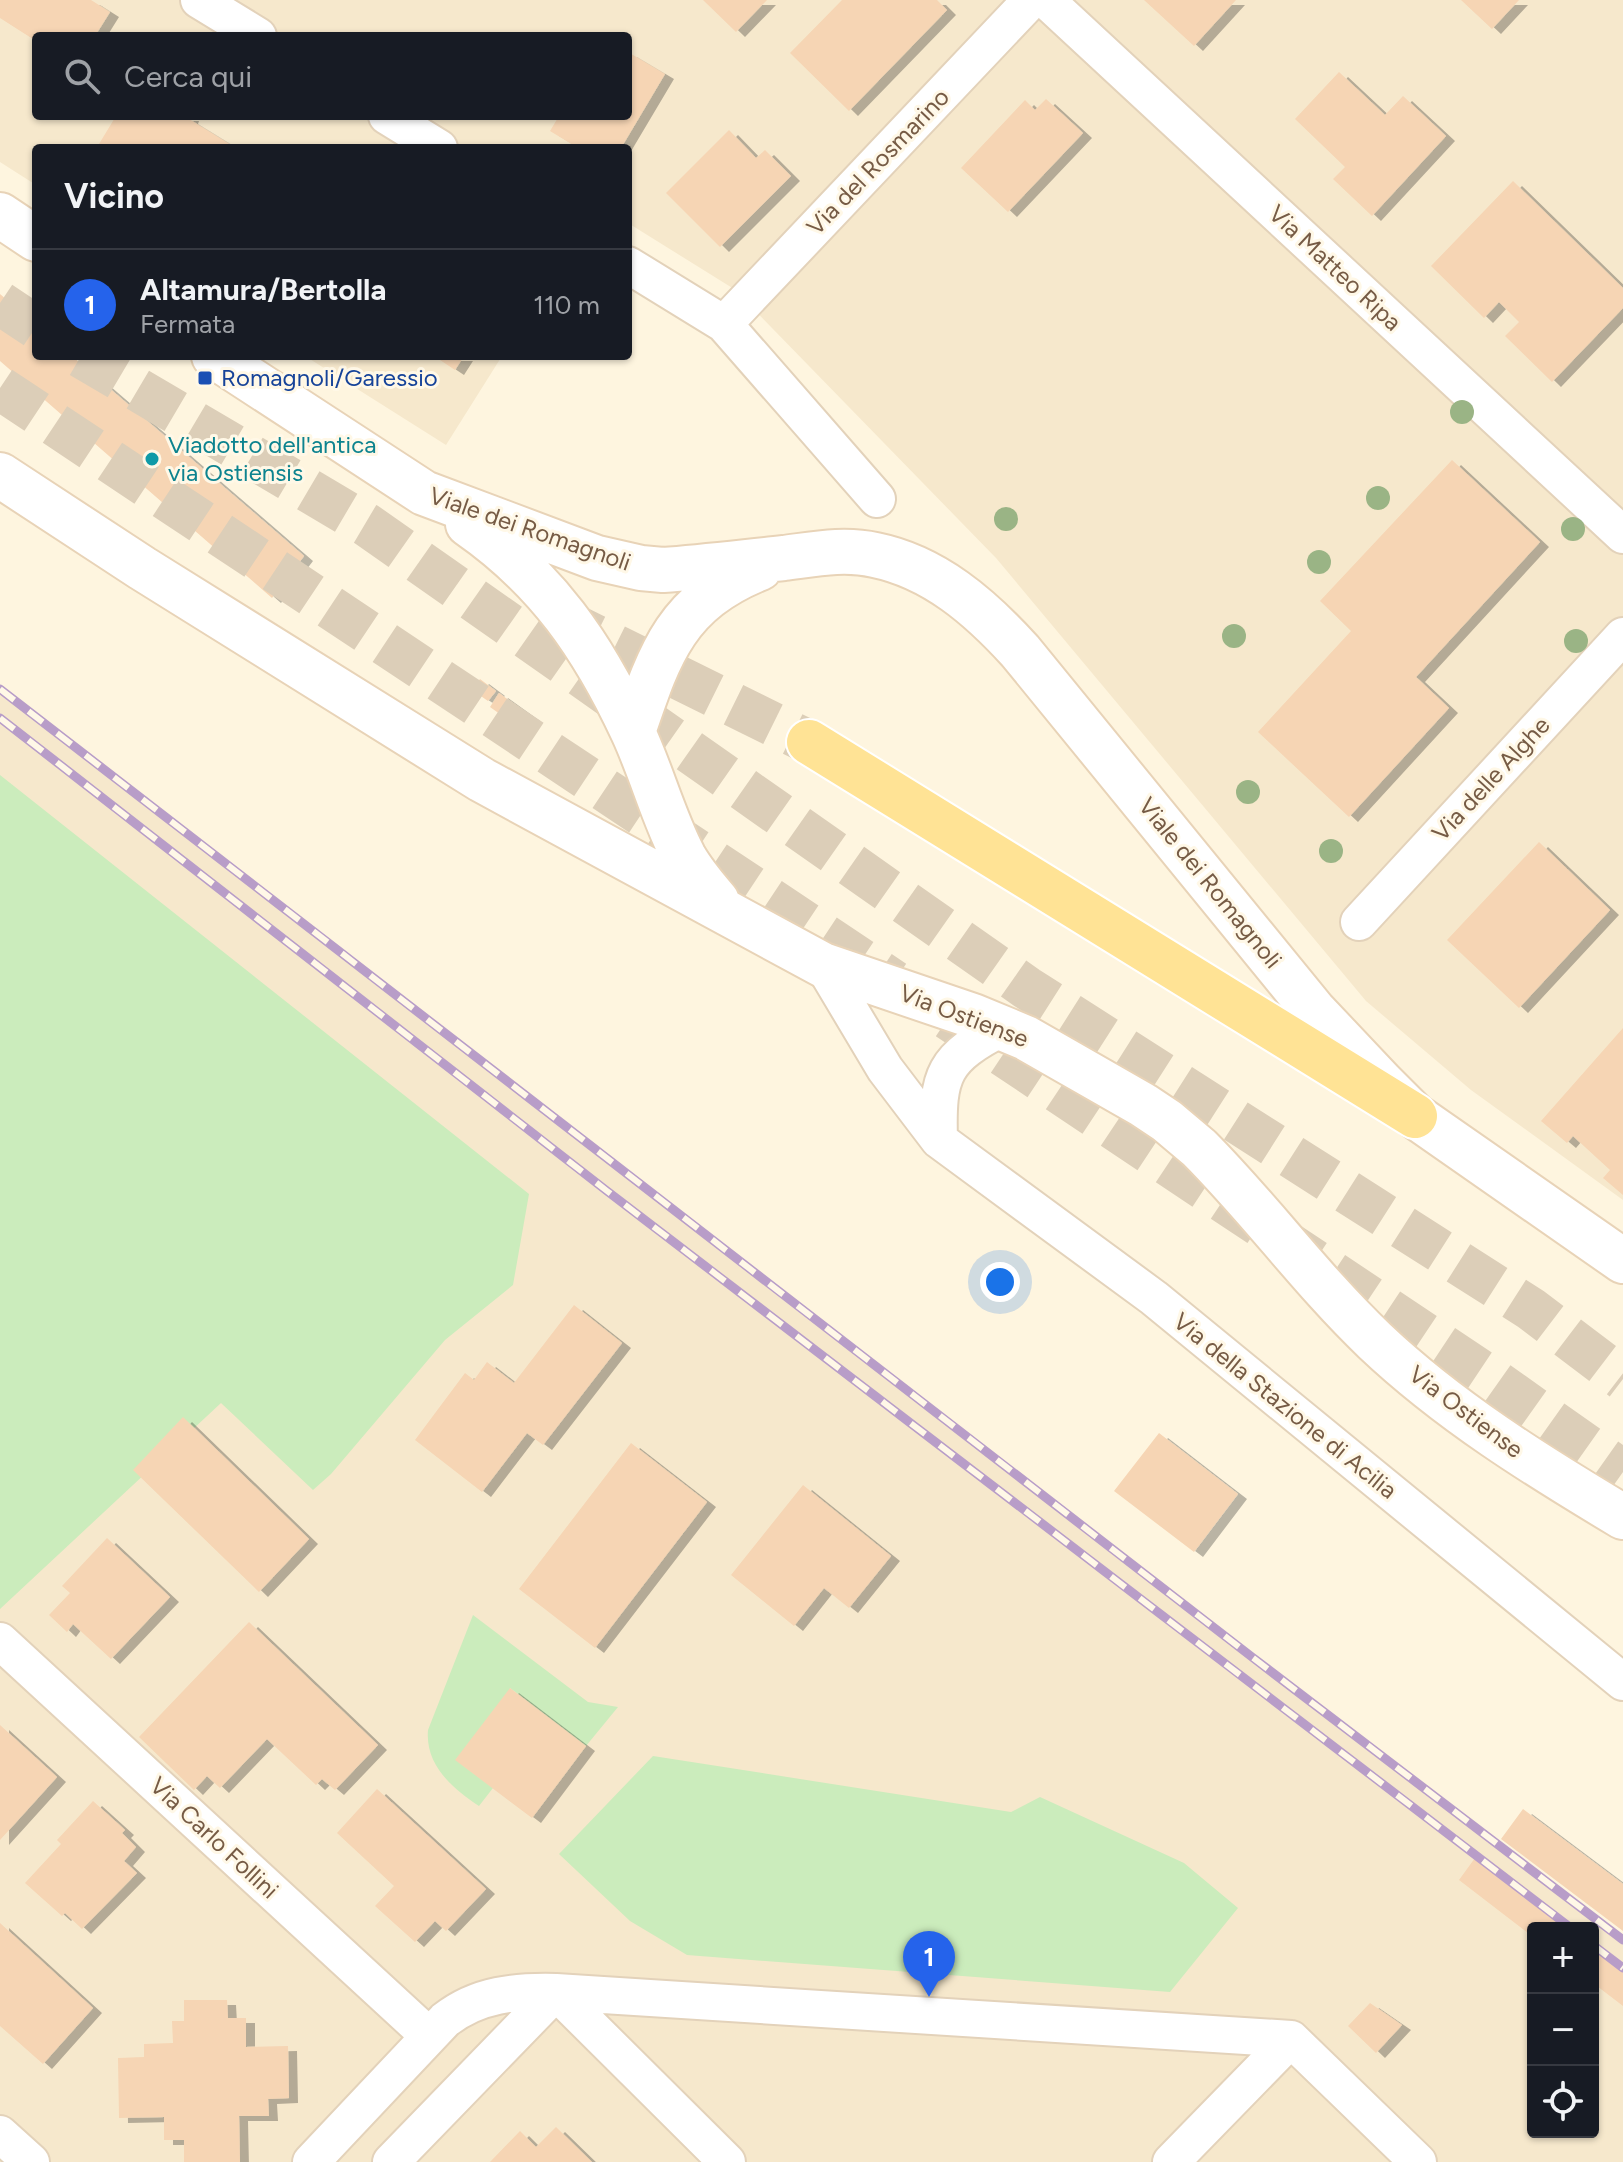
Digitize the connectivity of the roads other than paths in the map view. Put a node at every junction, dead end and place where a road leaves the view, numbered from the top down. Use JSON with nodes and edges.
{"nodes":[{"id":1,"x":199,"y":0,"type":"edge"},
{"id":2,"x":1031,"y":0,"type":"edge"},
{"id":3,"x":1046,"y":0,"type":"edge"},
{"id":4,"x":251,"y":32,"type":"edge"},
{"id":5,"x":394,"y":120,"type":"edge"},
{"id":6,"x":432,"y":144,"type":"edge"},
{"id":7,"x":0,"y":215,"type":"edge"},
{"id":8,"x":32,"y":236,"type":"edge"},
{"id":9,"x":632,"y":267,"type":"edge"},
{"id":10,"x":724,"y":324,"type":"junction"},
{"id":11,"x":220,"y":360,"type":"edge"},
{"id":12,"x":0,"y":475,"type":"edge"},
{"id":13,"x":424,"y":493,"type":"junction"},
{"id":14,"x":877,"y":499,"type":"dead end"},
{"id":15,"x":1623,"y":535,"type":"edge"},
{"id":16,"x":788,"y":557,"type":"junction"},
{"id":17,"x":1623,"y":636,"type":"edge"},
{"id":18,"x":633,"y":732,"type":"junction"},
{"id":19,"x":809,"y":742,"type":"tunnel mouth"},
{"id":20,"x":729,"y":915,"type":"junction"},
{"id":21,"x":1359,"y":922,"type":"dead end"},
{"id":22,"x":823,"y":965,"type":"junction"},
{"id":23,"x":1004,"y":1027,"type":"junction"},
{"id":24,"x":1415,"y":1116,"type":"junction"},
{"id":25,"x":939,"y":1140,"type":"junction"},
{"id":26,"x":1623,"y":1261,"type":"edge"},
{"id":27,"x":1623,"y":1517,"type":"edge"},
{"id":28,"x":0,"y":1641,"type":"edge"},
{"id":29,"x":1623,"y":1682,"type":"edge"},
{"id":30,"x":556,"y":1992,"type":"junction"},
{"id":31,"x":429,"y":2036,"type":"junction"},
{"id":32,"x":1291,"y":2039,"type":"junction"},
{"id":33,"x":0,"y":2134,"type":"edge"},
{"id":34,"x":31,"y":2162,"type":"edge"},
{"id":35,"x":311,"y":2162,"type":"edge"},
{"id":36,"x":391,"y":2162,"type":"edge"},
{"id":37,"x":727,"y":2162,"type":"edge"},
{"id":38,"x":1171,"y":2162,"type":"edge"},
{"id":39,"x":1418,"y":2162,"type":"edge"}],
"edges":[{"from":1,"to":4,"type":"street"},
{"from":2,"to":10,"type":"street","name":"Via del Rosmarino"},
{"from":3,"to":15,"type":"street","name":"Via Matteo Ripa"},
{"from":5,"to":6,"type":"street"},
{"from":7,"to":8,"type":"main road"},
{"from":9,"to":10,"type":"street"},
{"from":10,"to":14,"type":"street"},
{"from":11,"to":13,"type":"main road","name":"Viale dei Romagnoli"},
{"from":12,"to":20,"type":"main road"},
{"from":13,"to":16,"type":"main road","name":"Viale dei Romagnoli"},
{"from":13,"to":18,"type":"main road","name":"Via Ostiense"},
{"from":16,"to":18,"type":"main road","name":"Viale dei Romagnoli"},
{"from":16,"to":24,"type":"main road","name":"Viale dei Romagnoli"},
{"from":17,"to":21,"type":"street","name":"Via delle Alghe"},
{"from":18,"to":20,"type":"main road","name":"Via Ostiense"},
{"from":19,"to":24,"type":"main road"},
{"from":20,"to":22,"type":"main road","name":"Via Ostiense"},
{"from":22,"to":23,"type":"main road","name":"Via Ostiense"},
{"from":22,"to":25,"type":"street","name":"Via della Stazione di Acilia"},
{"from":23,"to":25,"type":"street"},
{"from":23,"to":27,"type":"main road","name":"Via Ostiense"},
{"from":24,"to":26,"type":"main road","name":"Viale dei Romagnoli"},
{"from":25,"to":29,"type":"street","name":"Via della Stazione di Acilia"},
{"from":28,"to":31,"type":"street","name":"Via Carlo Follini"},
{"from":30,"to":31,"type":"street"},
{"from":30,"to":32,"type":"street"},
{"from":30,"to":36,"type":"street"},
{"from":30,"to":37,"type":"street"},
{"from":31,"to":35,"type":"street"},
{"from":32,"to":38,"type":"street"},
{"from":32,"to":39,"type":"street"},
{"from":33,"to":34,"type":"street"}]}
